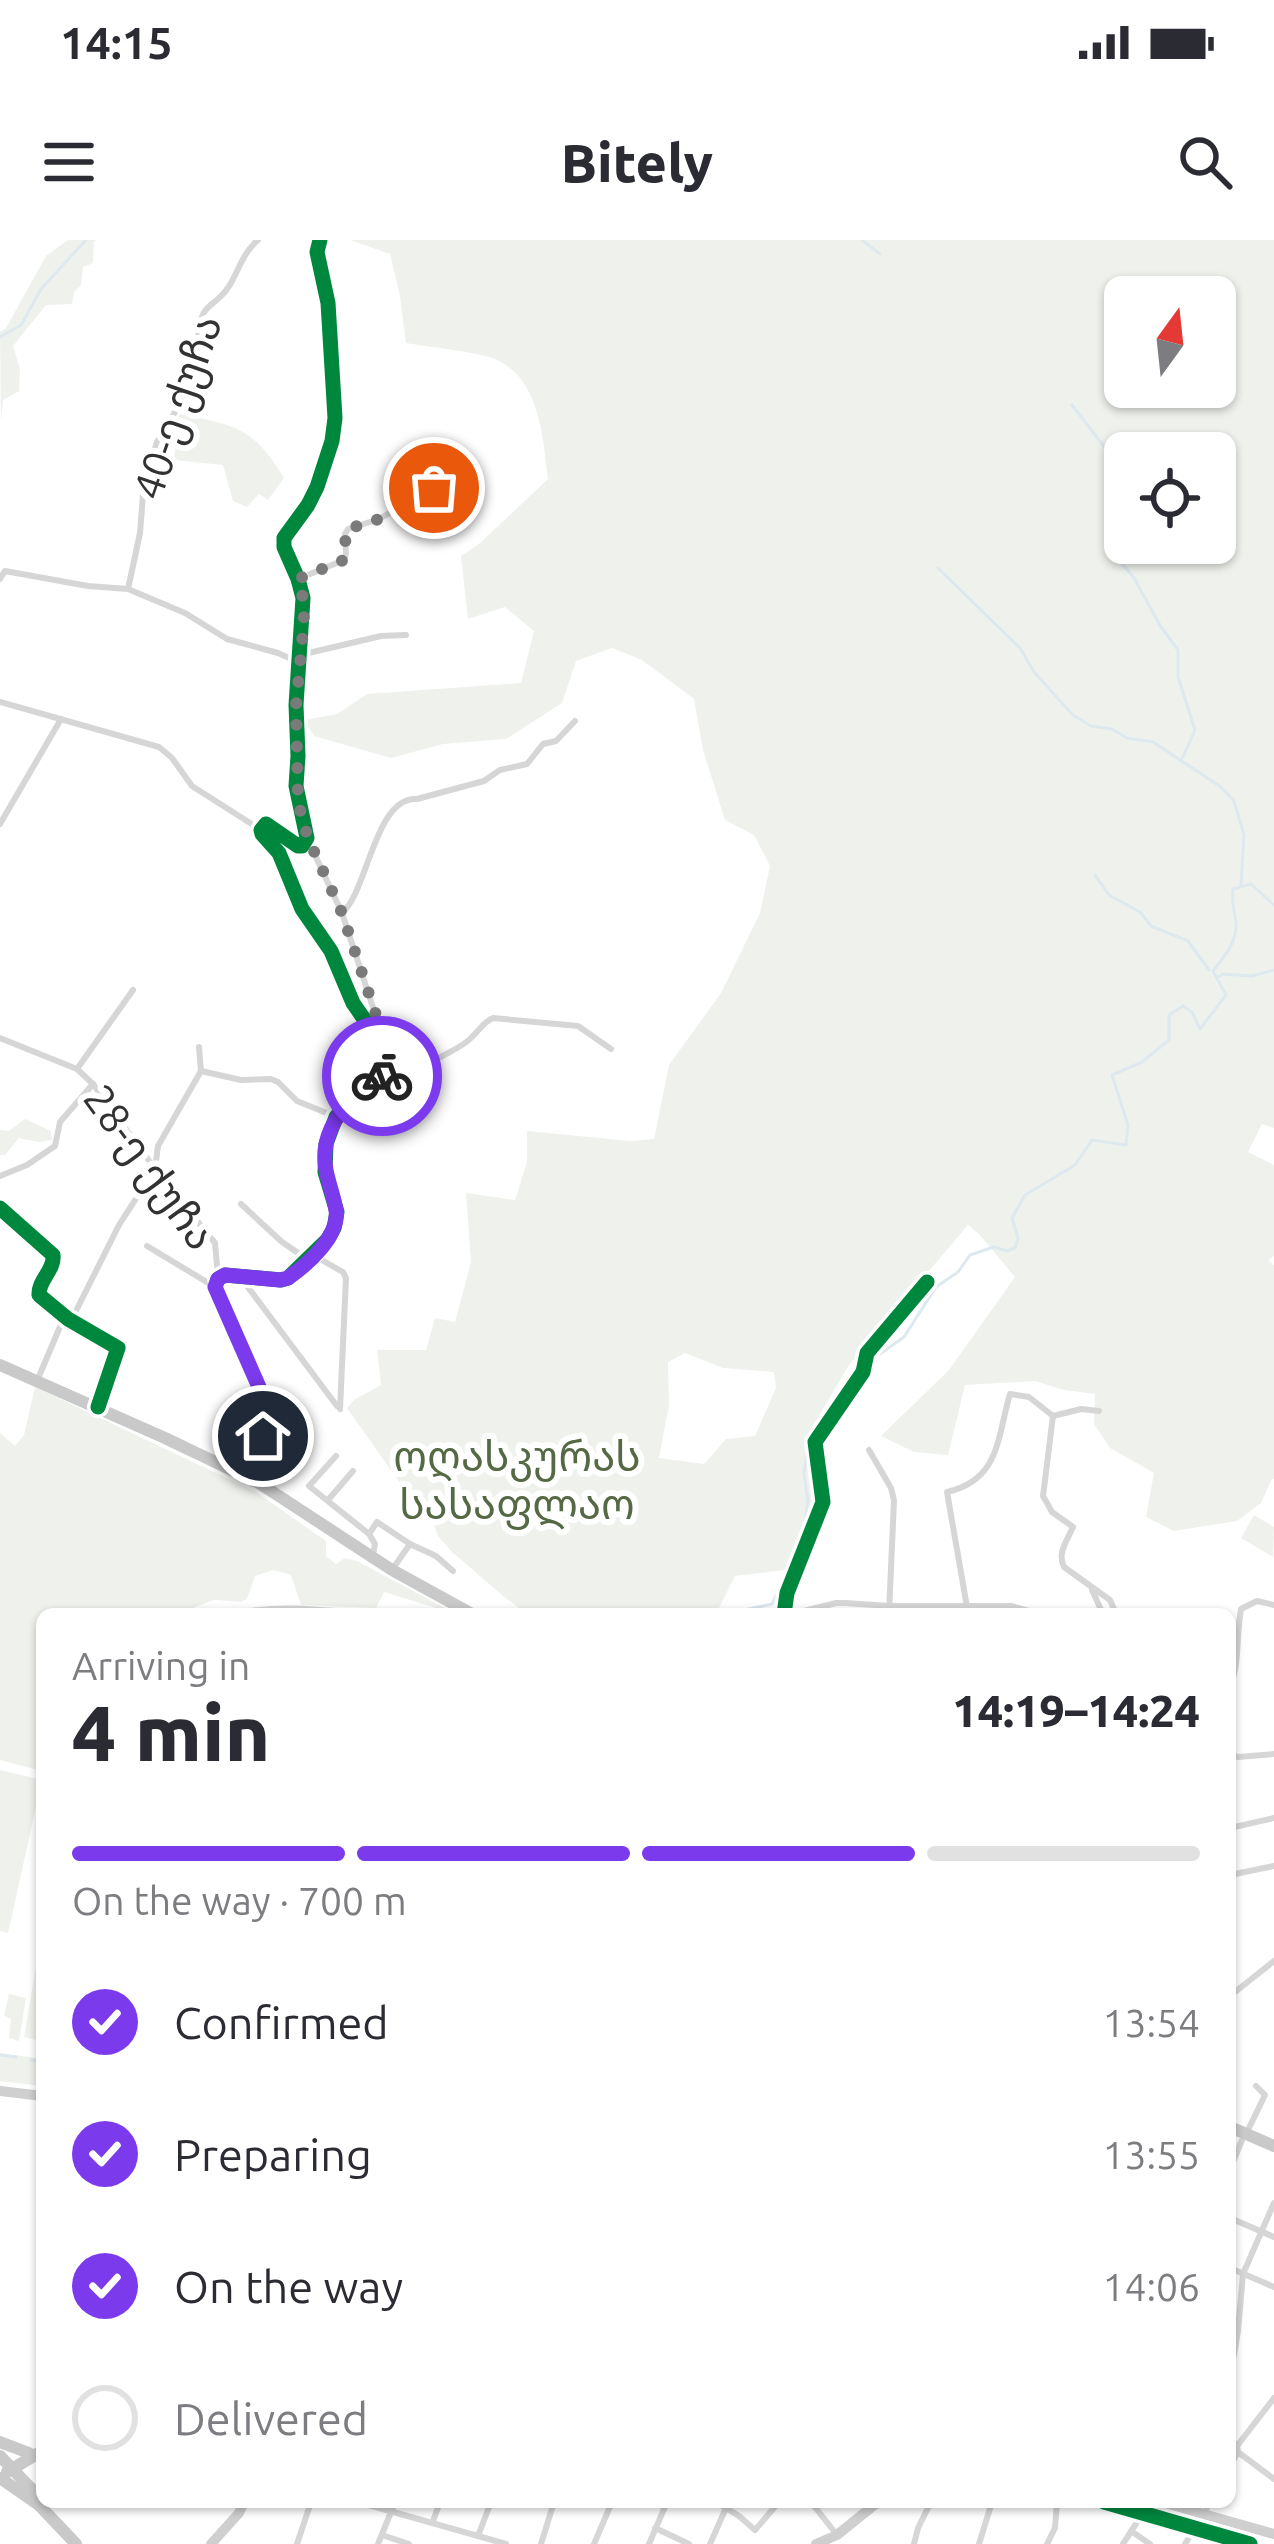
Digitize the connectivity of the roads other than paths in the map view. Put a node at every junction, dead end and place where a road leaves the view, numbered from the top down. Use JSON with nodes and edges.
{"nodes":[{"id":1,"x":258,"y":240,"type":"edge"},
{"id":2,"x":318,"y":240,"type":"edge"},
{"id":3,"x":447,"y":505,"type":"dead end"},
{"id":4,"x":0,"y":579,"type":"edge"},
{"id":5,"x":298,"y":579,"type":"junction"},
{"id":6,"x":128,"y":589,"type":"junction"},
{"id":7,"x":406,"y":635,"type":"dead end"},
{"id":8,"x":299,"y":659,"type":"junction"},
{"id":9,"x":0,"y":701,"type":"edge"},
{"id":10,"x":61,"y":719,"type":"junction"},
{"id":11,"x":575,"y":721,"type":"dead end"},
{"id":12,"x":0,"y":824,"type":"edge"},
{"id":13,"x":261,"y":830,"type":"junction"},
{"id":14,"x":308,"y":838,"type":"junction"},
{"id":15,"x":342,"y":913,"type":"junction"},
{"id":16,"x":134,"y":991,"type":"dead end"},
{"id":17,"x":0,"y":1038,"type":"edge"},
{"id":18,"x":199,"y":1047,"type":"dead end"},
{"id":19,"x":611,"y":1048,"type":"dead end"},
{"id":20,"x":77,"y":1069,"type":"junction"},
{"id":21,"x":201,"y":1071,"type":"junction"},
{"id":22,"x":375,"y":1081,"type":"junction"},
{"id":23,"x":93,"y":1084,"type":"junction"},
{"id":24,"x":336,"y":1117,"type":"junction"},
{"id":25,"x":155,"y":1169,"type":"junction"},
{"id":26,"x":0,"y":1176,"type":"edge"},
{"id":27,"x":241,"y":1204,"type":"dead end"},
{"id":28,"x":0,"y":1208,"type":"edge"},
{"id":29,"x":147,"y":1246,"type":"dead end"},
{"id":30,"x":310,"y":1257,"type":"junction"},
{"id":31,"x":240,"y":1277,"type":"junction"},
{"id":32,"x":927,"y":1282,"type":"dead end"},
{"id":33,"x":216,"y":1283,"type":"junction"},
{"id":34,"x":68,"y":1319,"type":"junction"},
{"id":35,"x":0,"y":1365,"type":"edge"},
{"id":36,"x":37,"y":1381,"type":"junction"},
{"id":37,"x":98,"y":1407,"type":"junction"},
{"id":38,"x":1100,"y":1411,"type":"dead end"},
{"id":39,"x":1053,"y":1416,"type":"junction"},
{"id":40,"x":301,"y":1427,"type":"dead end"},
{"id":41,"x":263,"y":1436,"type":"junction"},
{"id":42,"x":869,"y":1450,"type":"dead end"},
{"id":43,"x":336,"y":1456,"type":"dead end"},
{"id":44,"x":353,"y":1471,"type":"dead end"},
{"id":45,"x":259,"y":1483,"type":"junction"},
{"id":46,"x":328,"y":1500,"type":"junction"},
{"id":47,"x":369,"y":1534,"type":"junction"},
{"id":48,"x":410,"y":1544,"type":"junction"},
{"id":49,"x":372,"y":1557,"type":"junction"},
{"id":50,"x":392,"y":1570,"type":"junction"},
{"id":51,"x":453,"y":1571,"type":"dead end"},
{"id":52,"x":1091,"y":1588,"type":"junction"},
{"id":53,"x":1274,"y":1604,"type":"edge"},
{"id":54,"x":967,"y":1607,"type":"junction"},
{"id":55,"x":274,"y":1608,"type":"edge"},
{"id":56,"x":304,"y":1608,"type":"edge"},
{"id":57,"x":461,"y":1608,"type":"edge"},
{"id":58,"x":788,"y":1608,"type":"edge"},
{"id":59,"x":814,"y":1608,"type":"edge"},
{"id":60,"x":874,"y":1608,"type":"edge"},
{"id":61,"x":889,"y":1608,"type":"edge"},
{"id":62,"x":941,"y":1608,"type":"edge"},
{"id":63,"x":1018,"y":1608,"type":"edge"},
{"id":64,"x":1100,"y":1608,"type":"edge"},
{"id":65,"x":1113,"y":1608,"type":"edge"},
{"id":66,"x":1236,"y":1667,"type":"edge"},
{"id":67,"x":1274,"y":1754,"type":"edge"},
{"id":68,"x":1236,"y":1756,"type":"edge"},
{"id":69,"x":1274,"y":1818,"type":"edge"},
{"id":70,"x":1236,"y":1827,"type":"edge"},
{"id":71,"x":1274,"y":1866,"type":"edge"},
{"id":72,"x":1236,"y":1874,"type":"edge"},
{"id":73,"x":1274,"y":1961,"type":"edge"},
{"id":74,"x":1236,"y":1991,"type":"edge"},
{"id":75,"x":1256,"y":2086,"type":"dead end"},
{"id":76,"x":0,"y":2091,"type":"edge"},
{"id":77,"x":36,"y":2095,"type":"edge"},
{"id":78,"x":1236,"y":2128,"type":"edge"},
{"id":79,"x":1246,"y":2132,"type":"junction"},
{"id":80,"x":1274,"y":2144,"type":"edge"},
{"id":81,"x":1236,"y":2155,"type":"edge"},
{"id":82,"x":1274,"y":2203,"type":"edge"},
{"id":83,"x":1236,"y":2221,"type":"edge"},
{"id":84,"x":1261,"y":2232,"type":"junction"},
{"id":85,"x":1274,"y":2237,"type":"edge"},
{"id":86,"x":1236,"y":2270,"type":"edge"},
{"id":87,"x":1243,"y":2273,"type":"junction"},
{"id":88,"x":1274,"y":2287,"type":"edge"},
{"id":89,"x":1236,"y":2295,"type":"edge"},
{"id":90,"x":1273,"y":2401,"type":"edge"},
{"id":91,"x":0,"y":2442,"type":"edge"},
{"id":92,"x":1236,"y":2445,"type":"edge"},
{"id":93,"x":1236,"y":2447,"type":"edge"},
{"id":94,"x":36,"y":2451,"type":"edge"},
{"id":95,"x":36,"y":2454,"type":"edge"},
{"id":96,"x":2,"y":2471,"type":"edge"},
{"id":97,"x":1274,"y":2479,"type":"edge"},
{"id":98,"x":36,"y":2497,"type":"edge"},
{"id":99,"x":36,"y":2497,"type":"edge"},
{"id":100,"x":46,"y":2508,"type":"edge"},
{"id":101,"x":241,"y":2508,"type":"edge"},
{"id":102,"x":309,"y":2508,"type":"edge"},
{"id":103,"x":392,"y":2508,"type":"edge"},
{"id":104,"x":398,"y":2508,"type":"edge"},
{"id":105,"x":438,"y":2508,"type":"edge"},
{"id":106,"x":489,"y":2508,"type":"edge"},
{"id":107,"x":552,"y":2508,"type":"edge"},
{"id":108,"x":609,"y":2508,"type":"edge"},
{"id":109,"x":664,"y":2508,"type":"edge"},
{"id":110,"x":718,"y":2508,"type":"edge"},
{"id":111,"x":724,"y":2508,"type":"edge"},
{"id":112,"x":774,"y":2508,"type":"edge"},
{"id":113,"x":813,"y":2508,"type":"edge"},
{"id":114,"x":870,"y":2508,"type":"edge"},
{"id":115,"x":928,"y":2508,"type":"edge"},
{"id":116,"x":990,"y":2508,"type":"edge"},
{"id":117,"x":1057,"y":2508,"type":"edge"},
{"id":118,"x":1125,"y":2508,"type":"edge"},
{"id":119,"x":1182,"y":2508,"type":"joint"},
{"id":120,"x":1143,"y":2513,"type":"junction"},
{"id":121,"x":432,"y":2523,"type":"junction"},
{"id":122,"x":1175,"y":2523,"type":"junction"},
{"id":123,"x":655,"y":2528,"type":"junction"},
{"id":124,"x":1195,"y":2528,"type":"junction"},
{"id":125,"x":1131,"y":2531,"type":"junction"},
{"id":126,"x":1273,"y":2531,"type":"edge"},
{"id":127,"x":478,"y":2536,"type":"junction"},
{"id":128,"x":380,"y":2540,"type":"edge"},
{"id":129,"x":827,"y":2541,"type":"edge"},
{"id":130,"x":80,"y":2544,"type":"edge"},
{"id":131,"x":211,"y":2544,"type":"edge"},
{"id":132,"x":297,"y":2544,"type":"edge"},
{"id":133,"x":409,"y":2544,"type":"edge"},
{"id":134,"x":506,"y":2544,"type":"edge"},
{"id":135,"x":541,"y":2544,"type":"edge"},
{"id":136,"x":594,"y":2544,"type":"edge"},
{"id":137,"x":649,"y":2544,"type":"edge"},
{"id":138,"x":688,"y":2544,"type":"edge"},
{"id":139,"x":710,"y":2544,"type":"edge"},
{"id":140,"x":914,"y":2544,"type":"edge"},
{"id":141,"x":980,"y":2544,"type":"edge"},
{"id":142,"x":1047,"y":2544,"type":"edge"},
{"id":143,"x":1123,"y":2544,"type":"edge"},
{"id":144,"x":1150,"y":2544,"type":"edge"},
{"id":145,"x":1185,"y":2544,"type":"edge"},
{"id":146,"x":1250,"y":2544,"type":"edge"}],
"edges":[{"from":1,"to":6,"type":"street","name":"40-ე ქუჩა"},
{"from":2,"to":5,"type":"street"},
{"from":3,"to":5,"type":"street"},
{"from":4,"to":6,"type":"street"},
{"from":5,"to":8,"type":"street"},
{"from":6,"to":8,"type":"street"},
{"from":7,"to":8,"type":"street"},
{"from":8,"to":14,"type":"street"},
{"from":9,"to":10,"type":"street"},
{"from":10,"to":12,"type":"street"},
{"from":10,"to":13,"type":"street"},
{"from":11,"to":15,"type":"street"},
{"from":13,"to":14,"type":"street"},
{"from":13,"to":22,"type":"street"},
{"from":14,"to":15,"type":"street"},
{"from":15,"to":22,"type":"street"},
{"from":16,"to":20,"type":"street"},
{"from":17,"to":20,"type":"street","name":"28-ე ქუჩა"},
{"from":18,"to":21,"type":"street"},
{"from":19,"to":22,"type":"street"},
{"from":20,"to":23,"type":"street","name":"28-ე ქუჩა"},
{"from":21,"to":24,"type":"street"},
{"from":21,"to":25,"type":"street"},
{"from":22,"to":24,"type":"street"},
{"from":23,"to":25,"type":"street","name":"28-ე ქუჩა"},
{"from":23,"to":26,"type":"street"},
{"from":24,"to":30,"type":"street"},
{"from":25,"to":33,"type":"street","name":"28-ე ქუჩა"},
{"from":25,"to":34,"type":"street"},
{"from":27,"to":30,"type":"street"},
{"from":28,"to":34,"type":"street"},
{"from":29,"to":33,"type":"street"},
{"from":30,"to":31,"type":"street"},
{"from":30,"to":31,"type":"street"},
{"from":31,"to":33,"type":"street"},
{"from":32,"to":58,"type":"street"},
{"from":33,"to":41,"type":"street"},
{"from":34,"to":36,"type":"street"},
{"from":34,"to":37,"type":"street"},
{"from":35,"to":36,"type":"main road"},
{"from":36,"to":37,"type":"main road"},
{"from":37,"to":45,"type":"main road"},
{"from":38,"to":39,"type":"street"},
{"from":39,"to":52,"type":"street"},
{"from":39,"to":54,"type":"street"},
{"from":40,"to":41,"type":"street"},
{"from":41,"to":45,"type":"street"},
{"from":42,"to":61,"type":"street"},
{"from":43,"to":46,"type":"street"},
{"from":44,"to":46,"type":"street"},
{"from":45,"to":49,"type":"main road"},
{"from":46,"to":47,"type":"street"},
{"from":47,"to":48,"type":"street"},
{"from":47,"to":49,"type":"street"},
{"from":48,"to":50,"type":"street"},
{"from":48,"to":51,"type":"street"},
{"from":49,"to":50,"type":"main road"},
{"from":50,"to":57,"type":"main road"},
{"from":52,"to":64,"type":"street"},
{"from":52,"to":65,"type":"street"},
{"from":53,"to":66,"type":"street"},
{"from":54,"to":62,"type":"street"},
{"from":54,"to":63,"type":"street"},
{"from":55,"to":56,"type":"street"},
{"from":59,"to":60,"type":"street"},
{"from":67,"to":68,"type":"street"},
{"from":69,"to":70,"type":"street"},
{"from":71,"to":72,"type":"street"},
{"from":73,"to":74,"type":"street"},
{"from":75,"to":79,"type":"street"},
{"from":76,"to":77,"type":"street"},
{"from":78,"to":79,"type":"main road"},
{"from":79,"to":80,"type":"main road"},
{"from":79,"to":81,"type":"street"},
{"from":82,"to":84,"type":"street"},
{"from":83,"to":84,"type":"street"},
{"from":84,"to":85,"type":"street"},
{"from":84,"to":87,"type":"street"},
{"from":86,"to":87,"type":"street"},
{"from":87,"to":88,"type":"street"},
{"from":87,"to":89,"type":"street"},
{"from":90,"to":92,"type":"street"},
{"from":91,"to":94,"type":"main road"},
{"from":93,"to":97,"type":"street"},
{"from":95,"to":96,"type":"main road"},
{"from":96,"to":98,"type":"main road"},
{"from":96,"to":99,"type":"main road"},
{"from":100,"to":130,"type":"main road"},
{"from":101,"to":131,"type":"street"},
{"from":102,"to":132,"type":"street"},
{"from":103,"to":128,"type":"street"},
{"from":104,"to":121,"type":"street"},
{"from":105,"to":121,"type":"street"},
{"from":106,"to":127,"type":"street"},
{"from":107,"to":135,"type":"street"},
{"from":108,"to":136,"type":"street"},
{"from":109,"to":123,"type":"street"},
{"from":110,"to":139,"type":"street"},
{"from":111,"to":112,"type":"street"},
{"from":113,"to":129,"type":"street"},
{"from":114,"to":129,"type":"street"},
{"from":115,"to":140,"type":"street"},
{"from":116,"to":141,"type":"street"},
{"from":117,"to":142,"type":"street"},
{"from":118,"to":120,"type":"street"},
{"from":119,"to":122,"type":"street"},
{"from":119,"to":126,"type":"street"},
{"from":120,"to":122,"type":"street"},
{"from":120,"to":125,"type":"street"},
{"from":121,"to":127,"type":"street"},
{"from":122,"to":124,"type":"street"},
{"from":123,"to":137,"type":"street"},
{"from":123,"to":138,"type":"street"},
{"from":124,"to":145,"type":"street"},
{"from":124,"to":146,"type":"street"},
{"from":125,"to":143,"type":"street"},
{"from":125,"to":144,"type":"street"},
{"from":127,"to":134,"type":"street"},
{"from":128,"to":133,"type":"street"}]}
